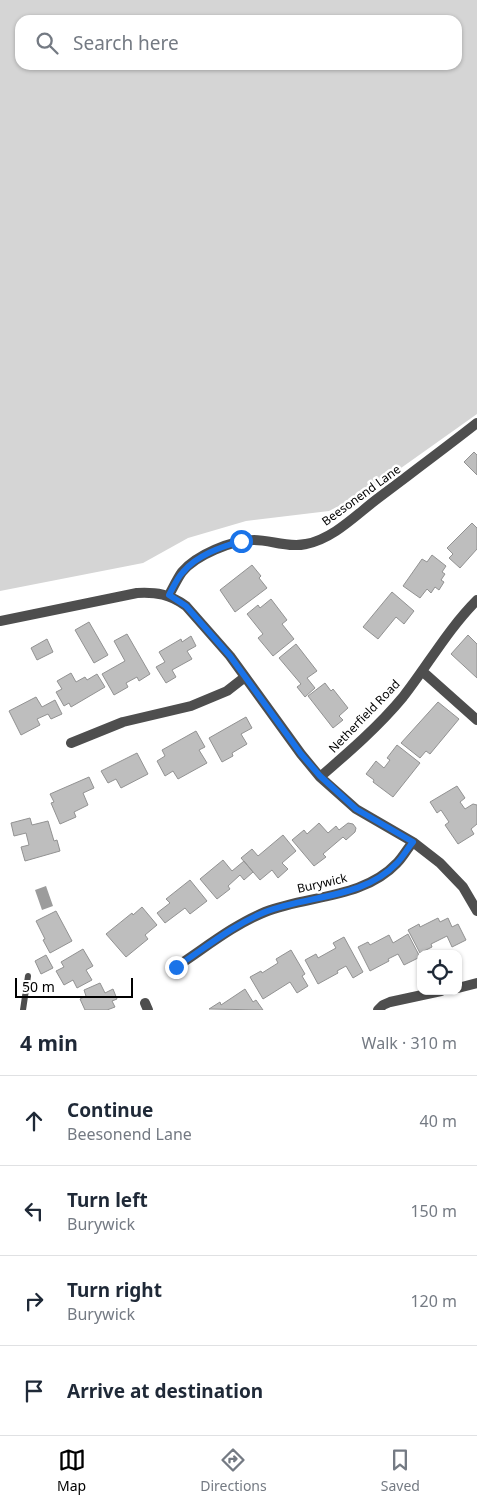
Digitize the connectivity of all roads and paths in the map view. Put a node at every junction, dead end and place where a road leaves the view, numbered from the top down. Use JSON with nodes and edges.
{"nodes":[{"id":1,"x":477,"y":423,"type":"edge"},
{"id":2,"x":169,"y":595,"type":"junction"},
{"id":3,"x":477,"y":600,"type":"edge"},
{"id":4,"x":0,"y":621,"type":"edge"},
{"id":5,"x":422,"y":671,"type":"junction"},
{"id":6,"x":245,"y":676,"type":"junction"},
{"id":7,"x":477,"y":720,"type":"edge"},
{"id":8,"x":71,"y":744,"type":"dead end"},
{"id":9,"x":320,"y":776,"type":"junction"},
{"id":10,"x":413,"y":842,"type":"junction"},
{"id":11,"x":477,"y":911,"type":"edge"},
{"id":12,"x":176,"y":967,"type":"dead end"},
{"id":13,"x":28,"y":976,"type":"dead end"},
{"id":14,"x":477,"y":983,"type":"edge"},
{"id":15,"x":462,"y":987,"type":"edge"},
{"id":16,"x":422,"y":995,"type":"edge"},
{"id":17,"x":22,"y":1010,"type":"edge"},
{"id":18,"x":378,"y":1010,"type":"edge"}],
"edges":[{"from":1,"to":2,"type":"street","name":"Beesonend Lane"},
{"from":2,"to":4,"type":"street"},
{"from":2,"to":6,"type":"street"},
{"from":3,"to":5,"type":"street","name":"Netherfield Road"},
{"from":5,"to":7,"type":"street"},
{"from":5,"to":9,"type":"street","name":"Netherfield Road"},
{"from":6,"to":8,"type":"street"},
{"from":6,"to":9,"type":"street"},
{"from":9,"to":10,"type":"street"},
{"from":10,"to":11,"type":"street"},
{"from":10,"to":12,"type":"street","name":"Burywick"},
{"from":13,"to":17,"type":"lane"},
{"from":14,"to":15,"type":"street"},
{"from":16,"to":18,"type":"street"}]}
